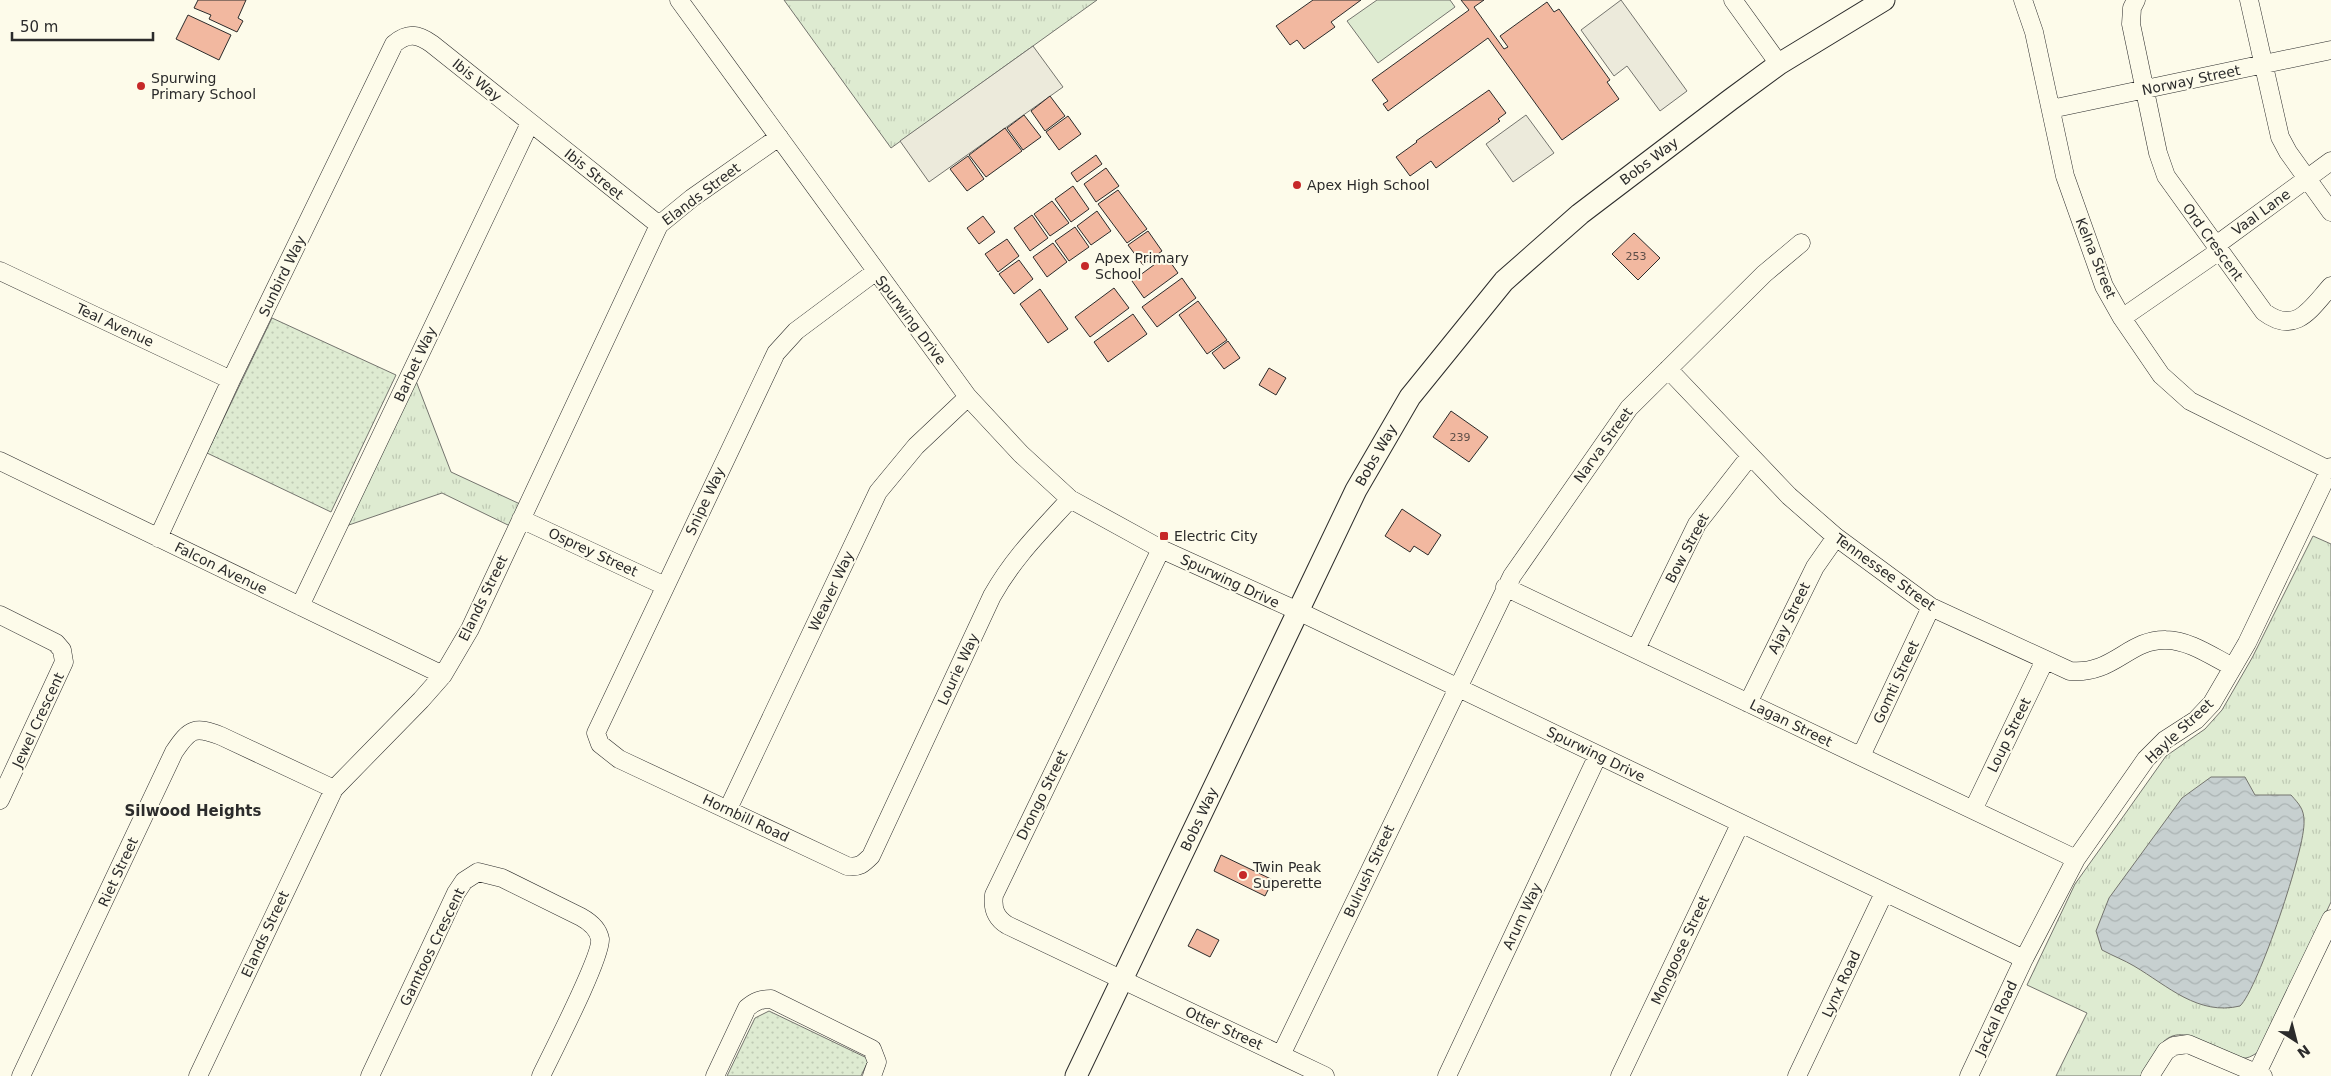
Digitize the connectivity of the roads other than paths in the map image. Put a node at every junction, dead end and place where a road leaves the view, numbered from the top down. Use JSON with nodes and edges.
{"nodes":[{"id":1,"x":679,"y":0,"type":"edge"},
{"id":2,"x":1733,"y":0,"type":"edge"},
{"id":3,"x":1884,"y":0,"type":"edge"},
{"id":4,"x":2023,"y":0,"type":"edge"},
{"id":5,"x":2136,"y":0,"type":"edge"},
{"id":6,"x":2249,"y":0,"type":"edge"},
{"id":7,"x":423,"y":38,"type":"joint"},
{"id":8,"x":2331,"y":50,"type":"edge"},
{"id":9,"x":1779,"y":64,"type":"junction"},
{"id":10,"x":2263,"y":65,"type":"junction"},
{"id":11,"x":2145,"y":89,"type":"junction"},
{"id":12,"x":2050,"y":109,"type":"junction"},
{"id":13,"x":530,"y":123,"type":"junction"},
{"id":14,"x":779,"y":137,"type":"junction"},
{"id":15,"x":2331,"y":161,"type":"edge"},
{"id":16,"x":2307,"y":179,"type":"junction"},
{"id":17,"x":2331,"y":212,"type":"edge"},
{"id":18,"x":659,"y":225,"type":"junction"},
{"id":19,"x":1801,"y":243,"type":"dead end"},
{"id":20,"x":2217,"y":248,"type":"junction"},
{"id":21,"x":0,"y":270,"type":"edge"},
{"id":22,"x":875,"y":272,"type":"junction"},
{"id":23,"x":2331,"y":286,"type":"edge"},
{"id":24,"x":2122,"y":318,"type":"junction"},
{"id":25,"x":1668,"y":369,"type":"junction"},
{"id":26,"x":231,"y":380,"type":"junction"},
{"id":27,"x":968,"y":397,"type":"junction"},
{"id":28,"x":1750,"y":456,"type":"junction"},
{"id":29,"x":0,"y":461,"type":"edge"},
{"id":30,"x":2330,"y":468,"type":"edge"},
{"id":31,"x":1070,"y":499,"type":"junction"},
{"id":32,"x":521,"y":519,"type":"junction"},
{"id":33,"x":1836,"y":537,"type":"junction"},
{"id":34,"x":158,"y":538,"type":"junction"},
{"id":35,"x":1161,"y":548,"type":"junction"},
{"id":36,"x":664,"y":586,"type":"junction"},
{"id":37,"x":1505,"y":587,"type":"junction"},
{"id":38,"x":300,"y":606,"type":"junction"},
{"id":39,"x":1931,"y":607,"type":"junction"},
{"id":40,"x":1298,"y":611,"type":"junction"},
{"id":41,"x":0,"y":615,"type":"edge"},
{"id":42,"x":1636,"y":649,"type":"junction"},
{"id":43,"x":2044,"y":660,"type":"junction"},
{"id":44,"x":2233,"y":667,"type":"junction"},
{"id":45,"x":443,"y":675,"type":"junction"},
{"id":46,"x":1456,"y":687,"type":"junction"},
{"id":47,"x":1748,"y":702,"type":"junction"},
{"id":48,"x":1598,"y":755,"type":"junction"},
{"id":49,"x":1861,"y":756,"type":"junction"},
{"id":50,"x":620,"y":759,"type":"joint"},
{"id":51,"x":334,"y":789,"type":"junction"},
{"id":52,"x":0,"y":800,"type":"edge"},
{"id":53,"x":728,"y":810,"type":"junction"},
{"id":54,"x":1972,"y":810,"type":"junction"},
{"id":55,"x":1740,"y":824,"type":"junction"},
{"id":56,"x":871,"y":856,"type":"joint"},
{"id":57,"x":2076,"y":859,"type":"junction"},
{"id":58,"x":1884,"y":892,"type":"junction"},
{"id":59,"x":2331,"y":919,"type":"edge"},
{"id":60,"x":2024,"y":959,"type":"junction"},
{"id":61,"x":1122,"y":979,"type":"junction"},
{"id":62,"x":1281,"y":1055,"type":"junction"},
{"id":63,"x":2260,"y":1075,"type":"edge"},
{"id":64,"x":21,"y":1076,"type":"edge"},
{"id":65,"x":198,"y":1076,"type":"edge"},
{"id":66,"x":370,"y":1076,"type":"edge"},
{"id":67,"x":541,"y":1076,"type":"edge"},
{"id":68,"x":715,"y":1076,"type":"edge"},
{"id":69,"x":872,"y":1076,"type":"edge"},
{"id":70,"x":1076,"y":1076,"type":"edge"},
{"id":71,"x":1325,"y":1076,"type":"edge"},
{"id":72,"x":1447,"y":1076,"type":"edge"},
{"id":73,"x":1620,"y":1076,"type":"edge"},
{"id":74,"x":1798,"y":1076,"type":"edge"},
{"id":75,"x":1969,"y":1076,"type":"edge"},
{"id":76,"x":2150,"y":1076,"type":"edge"}],
"edges":[{"from":1,"to":14,"type":"street","name":"Spurwing Drive"},
{"from":2,"to":9,"type":"street"},
{"from":3,"to":9,"type":"street","name":"Bobs Way"},
{"from":4,"to":12,"type":"street","name":"Kelna Street"},
{"from":5,"to":11,"type":"street","name":"Ord Crescent"},
{"from":6,"to":10,"type":"street"},
{"from":7,"to":13,"type":"street","name":"Ibis Way"},
{"from":7,"to":26,"type":"street","name":"Sunbird Way"},
{"from":8,"to":10,"type":"street","name":"Norway Street"},
{"from":9,"to":40,"type":"street","name":"Bobs Way"},
{"from":10,"to":11,"type":"street","name":"Norway Street"},
{"from":10,"to":16,"type":"street"},
{"from":11,"to":12,"type":"street","name":"Norway Street"},
{"from":11,"to":20,"type":"street","name":"Ord Crescent"},
{"from":12,"to":24,"type":"street","name":"Kelna Street"},
{"from":13,"to":18,"type":"street","name":"Ibis Street"},
{"from":13,"to":38,"type":"street","name":"Barbet Way"},
{"from":14,"to":18,"type":"street","name":"Elands Street"},
{"from":14,"to":22,"type":"street","name":"Spurwing Drive"},
{"from":15,"to":16,"type":"street","name":"Vaal Lane"},
{"from":16,"to":17,"type":"street"},
{"from":16,"to":20,"type":"street","name":"Vaal Lane"},
{"from":18,"to":32,"type":"street","name":"Elands Street"},
{"from":19,"to":25,"type":"street","name":"Narva Street"},
{"from":20,"to":23,"type":"street","name":"Ord Crescent"},
{"from":20,"to":24,"type":"street","name":"Vaal Lane"},
{"from":21,"to":26,"type":"street","name":"Teal Avenue"},
{"from":22,"to":27,"type":"street","name":"Spurwing Drive"},
{"from":22,"to":36,"type":"street","name":"Snipe Way"},
{"from":24,"to":30,"type":"street","name":"Kelna Street"},
{"from":25,"to":28,"type":"street","name":"Tennessee Street"},
{"from":25,"to":37,"type":"street","name":"Narva Street"},
{"from":26,"to":34,"type":"street","name":"Sunbird Way"},
{"from":27,"to":31,"type":"street","name":"Spurwing Drive"},
{"from":27,"to":53,"type":"street","name":"Weaver Way"},
{"from":28,"to":33,"type":"street","name":"Tennessee Street"},
{"from":28,"to":42,"type":"street","name":"Bow Street"},
{"from":29,"to":34,"type":"street","name":"Falcon Avenue"},
{"from":30,"to":44,"type":"street","name":"Hayle Street"},
{"from":31,"to":35,"type":"street","name":"Spurwing Drive"},
{"from":31,"to":56,"type":"street","name":"Lourie Way"},
{"from":32,"to":36,"type":"street","name":"Osprey Street"},
{"from":32,"to":45,"type":"street","name":"Elands Street"},
{"from":33,"to":39,"type":"street","name":"Tennessee Street"},
{"from":33,"to":47,"type":"street","name":"Ajay Street"},
{"from":34,"to":38,"type":"street","name":"Falcon Avenue"},
{"from":35,"to":40,"type":"street","name":"Spurwing Drive"},
{"from":35,"to":61,"type":"street","name":"Drongo Street"},
{"from":36,"to":50,"type":"street","name":"Snipe Way"},
{"from":37,"to":42,"type":"street","name":"Lagan Street"},
{"from":37,"to":46,"type":"street","name":"Narva Street"},
{"from":38,"to":45,"type":"street","name":"Falcon Avenue"},
{"from":39,"to":43,"type":"street","name":"Tennessee Street"},
{"from":39,"to":49,"type":"street","name":"Gomti Street"},
{"from":40,"to":46,"type":"street","name":"Spurwing Drive"},
{"from":40,"to":61,"type":"street","name":"Bobs Way"},
{"from":41,"to":52,"type":"street","name":"Jewel Crescent"},
{"from":42,"to":47,"type":"street","name":"Lagan Street"},
{"from":43,"to":44,"type":"street","name":"Tennessee Street"},
{"from":43,"to":54,"type":"street","name":"Loup Street"},
{"from":44,"to":57,"type":"street","name":"Hayle Street"},
{"from":45,"to":51,"type":"street","name":"Elands Street"},
{"from":46,"to":48,"type":"street","name":"Spurwing Drive"},
{"from":46,"to":62,"type":"street","name":"Bulrush Street"},
{"from":47,"to":49,"type":"street","name":"Lagan Street"},
{"from":48,"to":55,"type":"street","name":"Spurwing Drive"},
{"from":48,"to":72,"type":"street","name":"Arum Way"},
{"from":49,"to":54,"type":"street","name":"Lagan Street"},
{"from":50,"to":53,"type":"street","name":"Hornbill Road"},
{"from":51,"to":64,"type":"street","name":"Riet Street"},
{"from":51,"to":65,"type":"street","name":"Elands Street"},
{"from":53,"to":56,"type":"street","name":"Hornbill Road"},
{"from":54,"to":57,"type":"street","name":"Lagan Street"},
{"from":55,"to":58,"type":"street","name":"Spurwing Drive"},
{"from":55,"to":73,"type":"street","name":"Mongoose Street"},
{"from":57,"to":60,"type":"street","name":"Hayle Street"},
{"from":58,"to":60,"type":"street","name":"Spurwing Drive"},
{"from":58,"to":74,"type":"street","name":"Lynx Road"},
{"from":59,"to":63,"type":"street"},
{"from":60,"to":75,"type":"street","name":"Jackal Road"},
{"from":61,"to":62,"type":"street","name":"Otter Street"},
{"from":61,"to":70,"type":"street","name":"Bobs Way"},
{"from":62,"to":71,"type":"street","name":"Otter Street"},
{"from":63,"to":76,"type":"street"},
{"from":66,"to":67,"type":"street","name":"Gamtoos Crescent"},
{"from":68,"to":69,"type":"street"}]}
